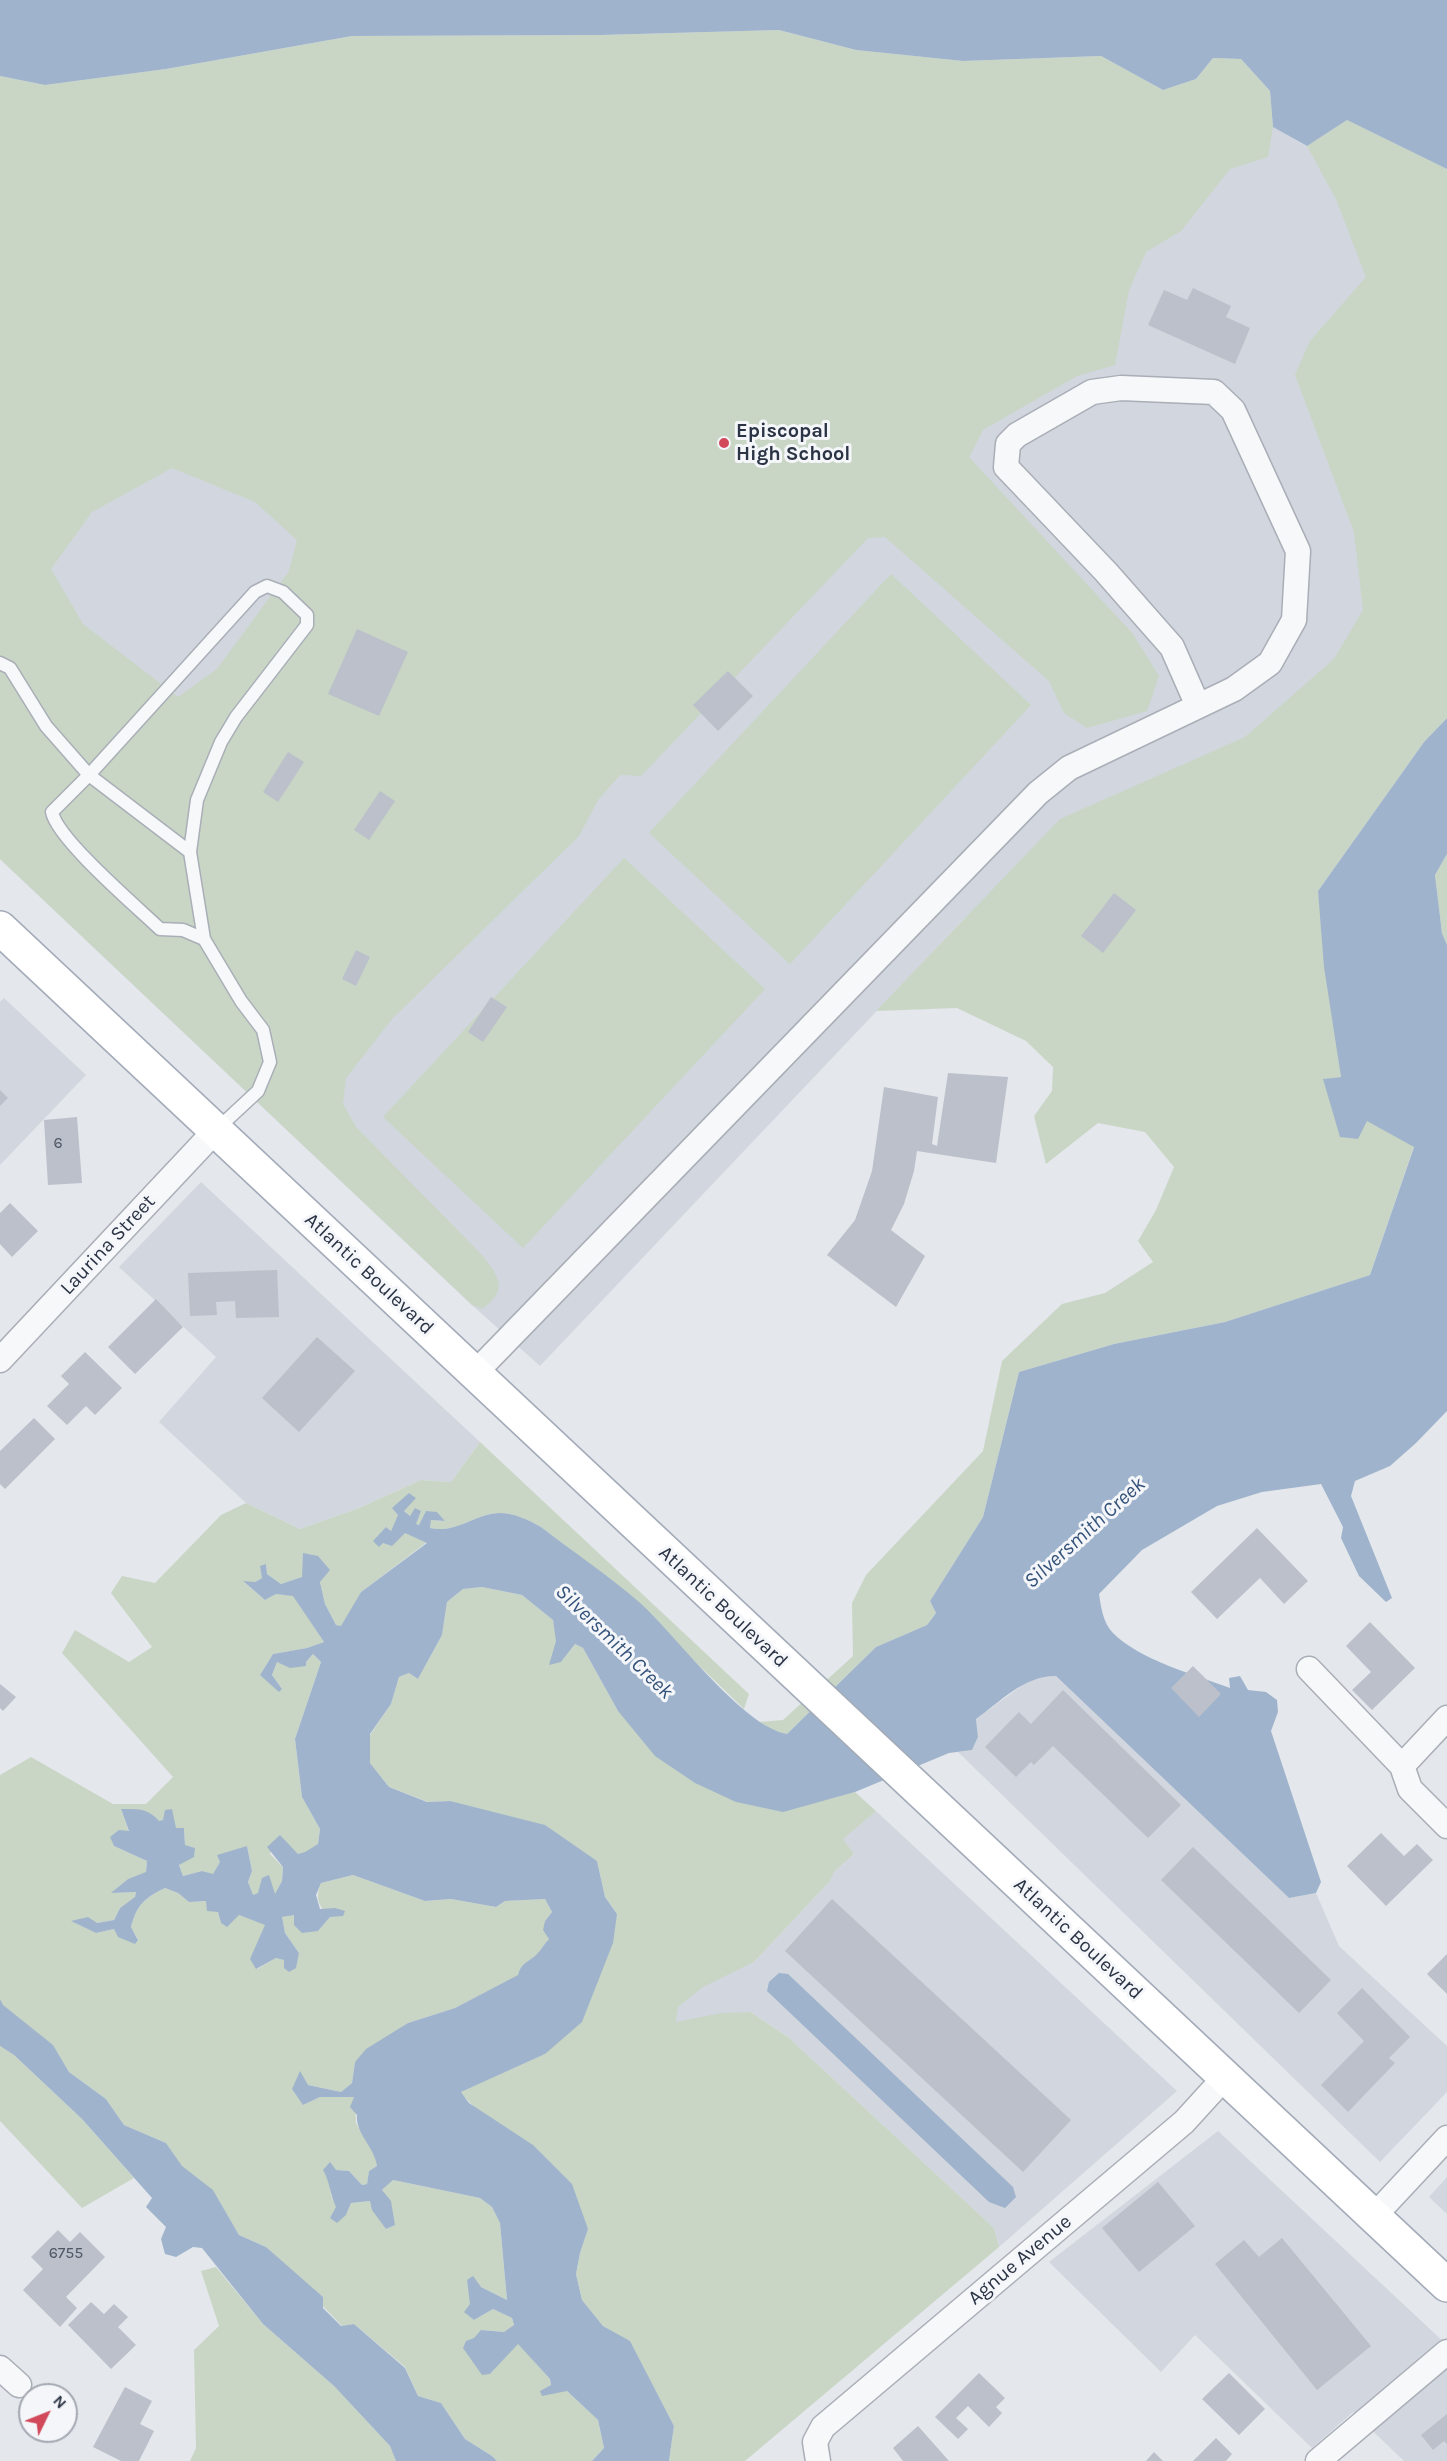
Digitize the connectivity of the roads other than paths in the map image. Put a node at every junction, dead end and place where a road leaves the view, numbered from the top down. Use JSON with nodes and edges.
{"nodes":[{"id":1,"x":0,"y":663,"type":"edge"},
{"id":2,"x":1198,"y":706,"type":"junction"},
{"id":3,"x":88,"y":776,"type":"junction"},
{"id":4,"x":190,"y":852,"type":"junction"},
{"id":5,"x":0,"y":928,"type":"edge"},
{"id":6,"x":204,"y":939,"type":"junction"},
{"id":7,"x":216,"y":1130,"type":"junction"},
{"id":8,"x":0,"y":1360,"type":"edge"},
{"id":9,"x":474,"y":1374,"type":"junction"},
{"id":10,"x":1309,"y":1668,"type":"dead end"},
{"id":11,"x":1447,"y":1718,"type":"edge"},
{"id":12,"x":1402,"y":1766,"type":"junction"},
{"id":13,"x":1447,"y":1826,"type":"edge"},
{"id":14,"x":1226,"y":2077,"type":"junction"},
{"id":15,"x":1447,"y":2138,"type":"edge"},
{"id":16,"x":1374,"y":2216,"type":"junction"},
{"id":17,"x":1447,"y":2284,"type":"edge"},
{"id":18,"x":1447,"y":2352,"type":"edge"},
{"id":19,"x":0,"y":2368,"type":"edge"},
{"id":20,"x":18,"y":2384,"type":"edge"},
{"id":21,"x":816,"y":2452,"type":"edge"},
{"id":22,"x":1318,"y":2461,"type":"edge"}],
"edges":[{"from":1,"to":3,"type":"lane"},
{"from":2,"to":2,"type":"street"},
{"from":2,"to":9,"type":"street"},
{"from":3,"to":4,"type":"lane"},
{"from":3,"to":4,"type":"lane"},
{"from":3,"to":6,"type":"lane"},
{"from":4,"to":6,"type":"lane"},
{"from":5,"to":7,"type":"main road","name":"Atlantic Boulevard"},
{"from":6,"to":7,"type":"lane"},
{"from":7,"to":8,"type":"street","name":"Laurina Street"},
{"from":7,"to":9,"type":"main road","name":"Atlantic Boulevard"},
{"from":9,"to":14,"type":"main road","name":"Atlantic Boulevard"},
{"from":10,"to":12,"type":"street"},
{"from":11,"to":12,"type":"street"},
{"from":12,"to":13,"type":"street"},
{"from":14,"to":16,"type":"main road","name":"Atlantic Boulevard"},
{"from":14,"to":21,"type":"street","name":"Agnue Avenue"},
{"from":15,"to":16,"type":"street"},
{"from":16,"to":17,"type":"main road","name":"Atlantic Boulevard"},
{"from":18,"to":22,"type":"street"},
{"from":19,"to":20,"type":"street"}]}
